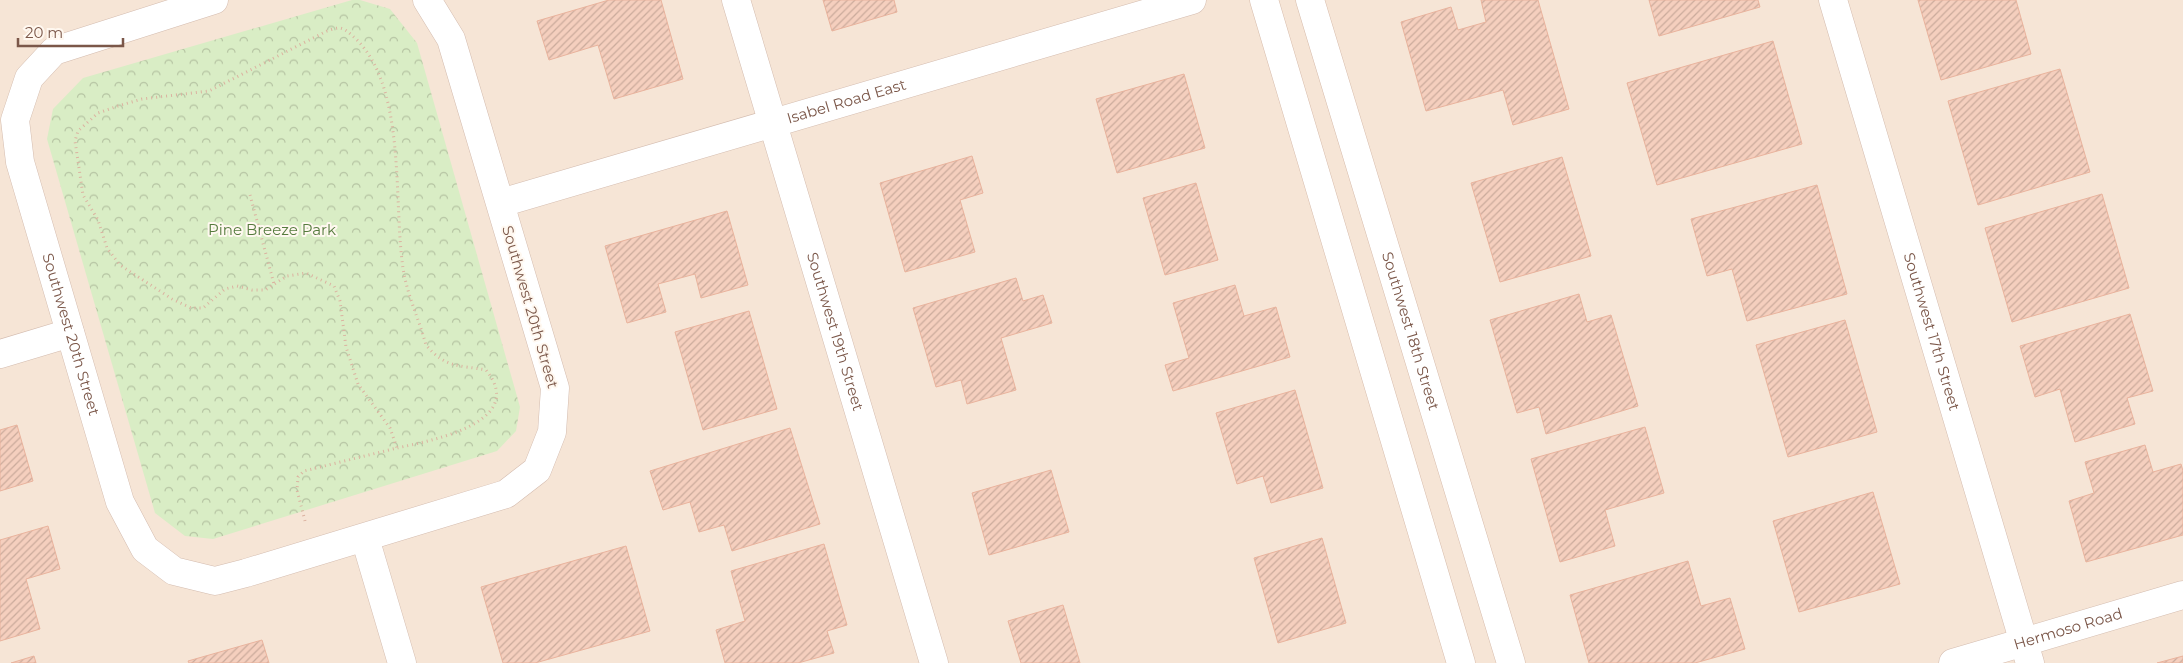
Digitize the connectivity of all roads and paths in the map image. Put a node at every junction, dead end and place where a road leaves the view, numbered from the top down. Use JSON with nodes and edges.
{"nodes":[{"id":1,"x":427,"y":0,"type":"edge"},
{"id":2,"x":736,"y":0,"type":"edge"},
{"id":3,"x":1192,"y":0,"type":"edge"},
{"id":4,"x":1264,"y":0,"type":"edge"},
{"id":5,"x":1310,"y":0,"type":"edge"},
{"id":6,"x":1833,"y":0,"type":"edge"},
{"id":7,"x":208,"y":1,"type":"edge"},
{"id":8,"x":773,"y":124,"type":"junction"},
{"id":9,"x":250,"y":195,"type":"dead end"},
{"id":10,"x":501,"y":203,"type":"junction"},
{"id":11,"x":274,"y":284,"type":"junction"},
{"id":12,"x":70,"y":333,"type":"junction"},
{"id":13,"x":0,"y":354,"type":"edge"},
{"id":14,"x":397,"y":448,"type":"junction"},
{"id":15,"x":366,"y":538,"type":"junction"},
{"id":16,"x":313,"y":553,"type":"junction"},
{"id":17,"x":2183,"y":595,"type":"edge"},
{"id":18,"x":2027,"y":652,"type":"edge"},
{"id":19,"x":402,"y":663,"type":"edge"},
{"id":20,"x":934,"y":663,"type":"edge"},
{"id":21,"x":1461,"y":663,"type":"edge"},
{"id":22,"x":1511,"y":663,"type":"edge"},
{"id":23,"x":1953,"y":663,"type":"edge"}],
"edges":[{"from":1,"to":10,"type":"street","name":"Southwest 20th Street"},
{"from":2,"to":8,"type":"street","name":"Southwest 19th Street"},
{"from":3,"to":8,"type":"street","name":"Isabel Road East"},
{"from":4,"to":21,"type":"street"},
{"from":5,"to":22,"type":"street","name":"Southwest 18th Street"},
{"from":6,"to":18,"type":"street","name":"Southwest 17th Street"},
{"from":7,"to":12,"type":"street","name":"Southwest 20th Street"},
{"from":8,"to":10,"type":"street","name":"Isabel Road East"},
{"from":8,"to":20,"type":"street","name":"Southwest 19th Street"},
{"from":9,"to":11,"type":"path"},
{"from":10,"to":15,"type":"street","name":"Southwest 20th Street"},
{"from":11,"to":14,"type":"path"},
{"from":11,"to":14,"type":"path"},
{"from":12,"to":13,"type":"street"},
{"from":12,"to":16,"type":"street","name":"Southwest 20th Street"},
{"from":14,"to":16,"type":"path"},
{"from":15,"to":16,"type":"street","name":"Southwest 20th Street"},
{"from":15,"to":19,"type":"street"},
{"from":17,"to":18,"type":"street","name":"Hermoso Road"},
{"from":18,"to":23,"type":"street","name":"Hermoso Road"}]}
